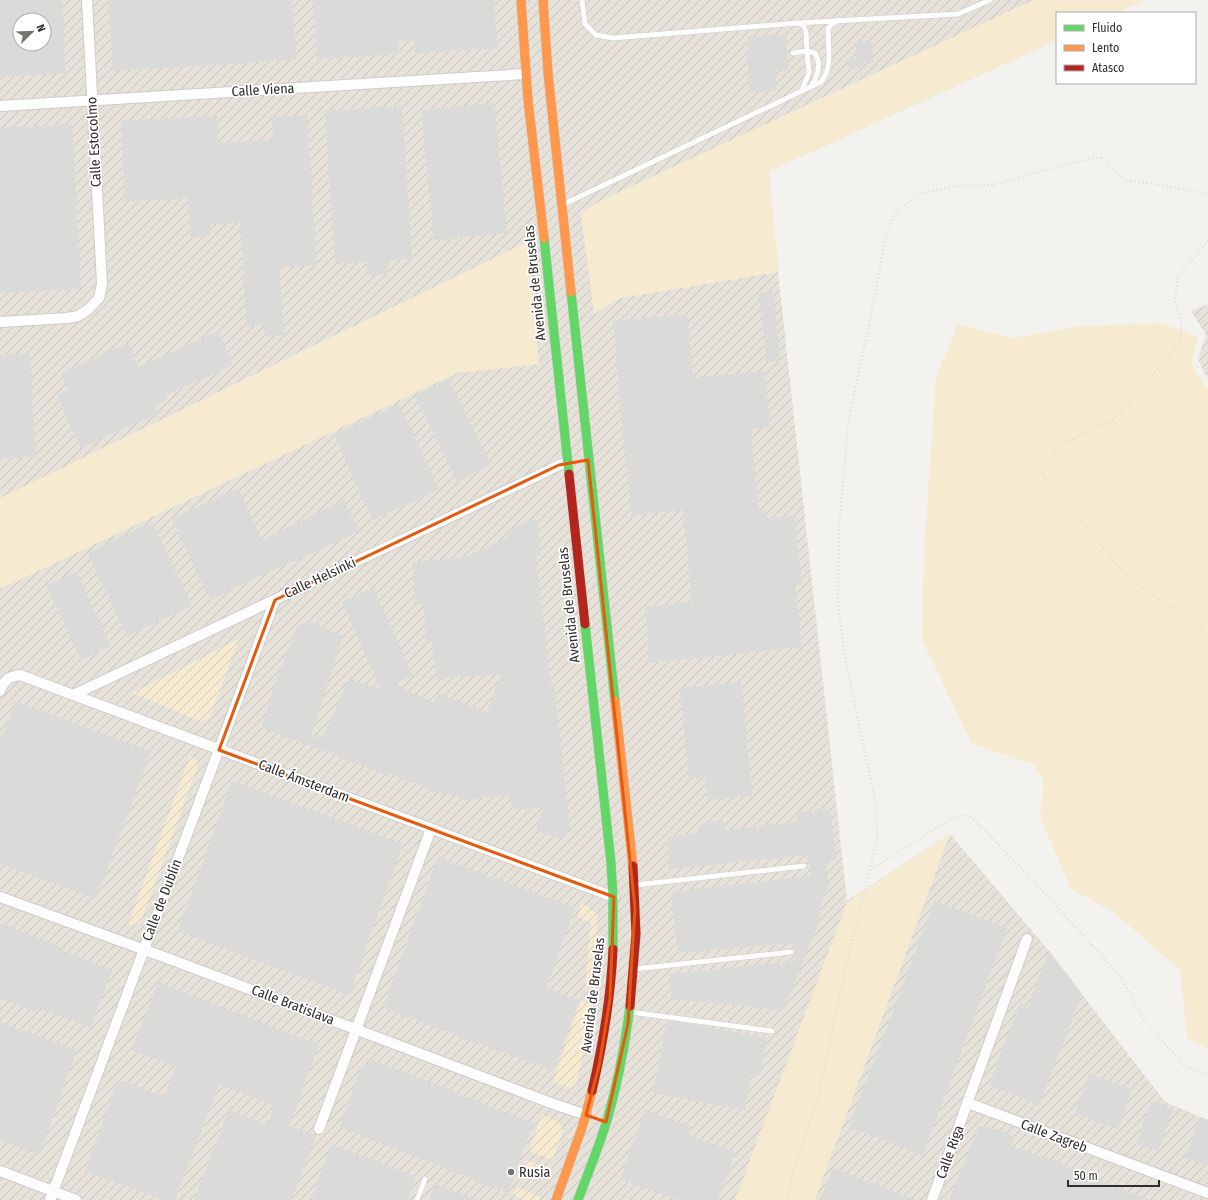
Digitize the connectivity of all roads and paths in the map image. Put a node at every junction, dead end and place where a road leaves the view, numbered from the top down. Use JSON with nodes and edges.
{"nodes":[{"id":1,"x":87,"y":0,"type":"edge"},
{"id":2,"x":521,"y":0,"type":"edge"},
{"id":3,"x":543,"y":0,"type":"edge"},
{"id":4,"x":582,"y":0,"type":"edge"},
{"id":5,"x":990,"y":0,"type":"edge"},
{"id":6,"x":838,"y":20,"type":"junction"},
{"id":7,"x":798,"y":23,"type":"junction"},
{"id":8,"x":807,"y":51,"type":"junction"},
{"id":9,"x":793,"y":53,"type":"dead end"},
{"id":10,"x":537,"y":74,"type":"junction"},
{"id":11,"x":811,"y":86,"type":"junction"},
{"id":12,"x":802,"y":90,"type":"junction"},
{"id":13,"x":92,"y":101,"type":"junction"},
{"id":14,"x":0,"y":106,"type":"edge"},
{"id":15,"x":1208,"y":194,"type":"edge"},
{"id":16,"x":551,"y":207,"type":"junction"},
{"id":17,"x":1208,"y":241,"type":"edge"},
{"id":18,"x":0,"y":322,"type":"edge"},
{"id":19,"x":578,"y":461,"type":"junction"},
{"id":20,"x":275,"y":600,"type":"junction"},
{"id":21,"x":1208,"y":636,"type":"edge"},
{"id":22,"x":22,"y":688,"type":"dead end"},
{"id":23,"x":0,"y":691,"type":"edge"},
{"id":24,"x":73,"y":695,"type":"junction"},
{"id":25,"x":0,"y":737,"type":"edge"},
{"id":26,"x":219,"y":750,"type":"junction"},
{"id":27,"x":431,"y":829,"type":"junction"},
{"id":28,"x":804,"y":866,"type":"dead end"},
{"id":29,"x":870,"y":870,"type":"junction"},
{"id":30,"x":634,"y":885,"type":"junction"},
{"id":31,"x":0,"y":897,"type":"edge"},
{"id":32,"x":624,"y":898,"type":"junction"},
{"id":33,"x":1027,"y":939,"type":"dead end"},
{"id":34,"x":144,"y":949,"type":"junction"},
{"id":35,"x":791,"y":952,"type":"dead end"},
{"id":36,"x":634,"y":969,"type":"junction"},
{"id":37,"x":630,"y":1012,"type":"junction"},
{"id":38,"x":356,"y":1029,"type":"junction"},
{"id":39,"x":772,"y":1031,"type":"dead end"},
{"id":40,"x":1208,"y":1077,"type":"edge"},
{"id":41,"x":968,"y":1103,"type":"junction"},
{"id":42,"x":596,"y":1118,"type":"junction"},
{"id":43,"x":319,"y":1129,"type":"dead end"},
{"id":44,"x":0,"y":1171,"type":"edge"},
{"id":45,"x":425,"y":1179,"type":"dead end"},
{"id":46,"x":1208,"y":1193,"type":"edge"},
{"id":47,"x":51,"y":1196,"type":"edge"},
{"id":48,"x":76,"y":1200,"type":"edge"},
{"id":49,"x":417,"y":1200,"type":"edge"},
{"id":50,"x":556,"y":1200,"type":"edge"},
{"id":51,"x":578,"y":1200,"type":"edge"},
{"id":52,"x":788,"y":1200,"type":"edge"},
{"id":53,"x":932,"y":1200,"type":"edge"}],
"edges":[{"from":1,"to":13,"type":"street","name":"Calle Estocolmo"},
{"from":2,"to":10,"type":"main road","name":"Avenida de Bruselas"},
{"from":3,"to":10,"type":"main road","name":"Avenida de Bruselas"},
{"from":4,"to":7,"type":"lane"},
{"from":5,"to":6,"type":"lane"},
{"from":6,"to":7,"type":"lane"},
{"from":6,"to":11,"type":"lane"},
{"from":7,"to":8,"type":"lane"},
{"from":8,"to":9,"type":"lane"},
{"from":8,"to":11,"type":"lane"},
{"from":8,"to":12,"type":"lane"},
{"from":10,"to":13,"type":"street","name":"Calle Viena"},
{"from":10,"to":16,"type":"main road","name":"Avenida de Bruselas"},
{"from":10,"to":16,"type":"main road","name":"Avenida de Bruselas"},
{"from":11,"to":12,"type":"lane"},
{"from":12,"to":16,"type":"lane"},
{"from":13,"to":14,"type":"street","name":"Calle Viena"},
{"from":13,"to":18,"type":"street","name":"Calle Estocolmo"},
{"from":15,"to":29,"type":"path"},
{"from":16,"to":19,"type":"main road","name":"Avenida de Bruselas"},
{"from":16,"to":19,"type":"main road","name":"Avenida de Bruselas"},
{"from":17,"to":21,"type":"path"},
{"from":19,"to":20,"type":"street","name":"Calle Helsinki"},
{"from":19,"to":30,"type":"main road","name":"Avenida de Bruselas"},
{"from":19,"to":32,"type":"main road","name":"Avenida de Bruselas"},
{"from":20,"to":24,"type":"street","name":"Calle Helsinki"},
{"from":20,"to":26,"type":"street","name":"Calle de Dublín"},
{"from":22,"to":25,"type":"path"},
{"from":23,"to":24,"type":"street","name":"Calle Ámsterdam"},
{"from":24,"to":26,"type":"street","name":"Calle Ámsterdam"},
{"from":26,"to":27,"type":"street","name":"Calle Ámsterdam"},
{"from":26,"to":34,"type":"street","name":"Calle de Dublín"},
{"from":27,"to":32,"type":"street","name":"Calle Ámsterdam"},
{"from":27,"to":38,"type":"street"},
{"from":28,"to":30,"type":"lane"},
{"from":29,"to":40,"type":"path"},
{"from":29,"to":52,"type":"path"},
{"from":30,"to":32,"type":"main road","name":"Avenida de Bruselas"},
{"from":31,"to":34,"type":"street","name":"Calle Bratislava"},
{"from":32,"to":36,"type":"main road","name":"Avenida de Bruselas"},
{"from":32,"to":42,"type":"main road","name":"Avenida de Bruselas"},
{"from":33,"to":41,"type":"street","name":"Calle Riga"},
{"from":34,"to":38,"type":"street","name":"Calle Bratislava"},
{"from":34,"to":47,"type":"street","name":"Calle de Dublín"},
{"from":35,"to":36,"type":"lane"},
{"from":36,"to":37,"type":"main road","name":"Avenida de Bruselas"},
{"from":37,"to":39,"type":"lane"},
{"from":37,"to":42,"type":"main road","name":"Avenida de Bruselas"},
{"from":38,"to":42,"type":"street","name":"Calle Bratislava"},
{"from":38,"to":43,"type":"street"},
{"from":41,"to":46,"type":"street","name":"Calle Zagreb"},
{"from":41,"to":53,"type":"street","name":"Calle Riga"},
{"from":42,"to":50,"type":"main road","name":"Avenida de Bruselas"},
{"from":42,"to":51,"type":"main road","name":"Avenida de Bruselas"},
{"from":44,"to":47,"type":"street"},
{"from":45,"to":49,"type":"lane"},
{"from":47,"to":48,"type":"street"}]}
